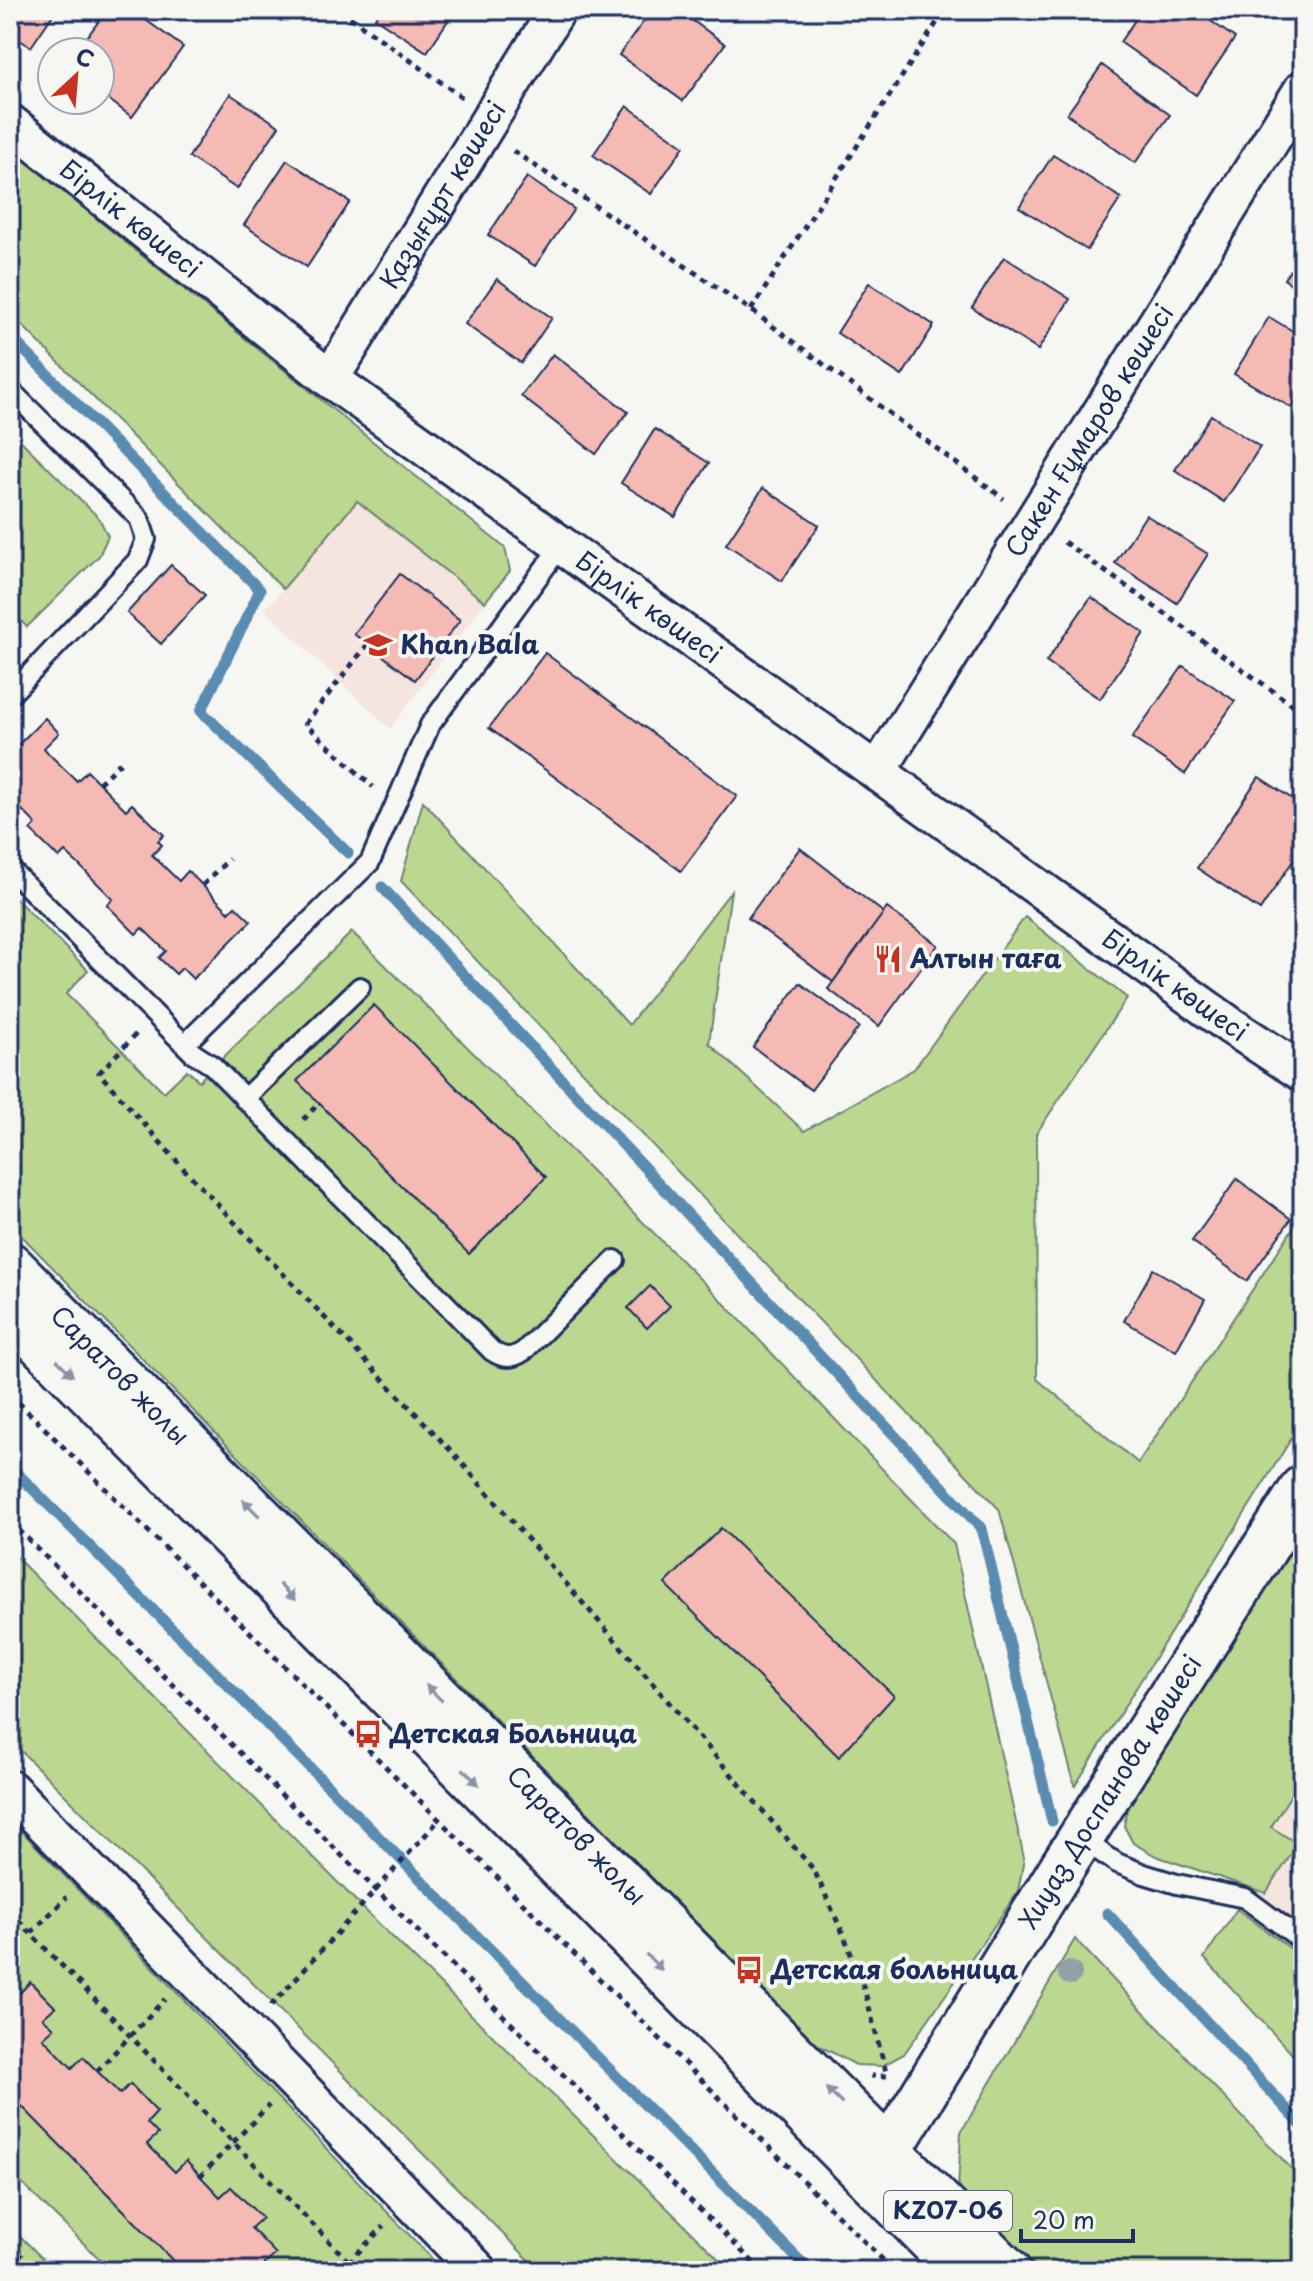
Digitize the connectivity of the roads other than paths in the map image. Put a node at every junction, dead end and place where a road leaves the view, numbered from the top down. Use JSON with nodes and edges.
{"nodes":[{"id":1,"x":557,"y":10,"type":"edge"},
{"id":2,"x":1303,"y":89,"type":"edge"},
{"id":3,"x":10,"y":123,"type":"edge"},
{"id":4,"x":330,"y":379,"type":"junction"},
{"id":5,"x":10,"y":390,"type":"edge"},
{"id":6,"x":562,"y":544,"type":"junction"},
{"id":7,"x":10,"y":695,"type":"edge"},
{"id":8,"x":877,"y":772,"type":"junction"},
{"id":9,"x":10,"y":869,"type":"edge"},
{"id":10,"x":360,"y":987,"type":"dead end"},
{"id":11,"x":185,"y":1044,"type":"junction"},
{"id":12,"x":1303,"y":1073,"type":"edge"},
{"id":13,"x":244,"y":1099,"type":"junction"},
{"id":14,"x":615,"y":1260,"type":"dead end"},
{"id":15,"x":10,"y":1265,"type":"edge"},
{"id":16,"x":10,"y":1313,"type":"edge"},
{"id":17,"x":1303,"y":1488,"type":"edge"},
{"id":18,"x":10,"y":1789,"type":"edge"},
{"id":19,"x":1081,"y":1839,"type":"junction"},
{"id":20,"x":1303,"y":1941,"type":"edge"},
{"id":21,"x":880,"y":2166,"type":"junction"},
{"id":22,"x":479,"y":2271,"type":"edge"},
{"id":23,"x":961,"y":2271,"type":"edge"},
{"id":24,"x":1008,"y":2271,"type":"edge"}],
"edges":[{"from":1,"to":4,"type":"street","name":"Қазығұрт көшесі"},
{"from":2,"to":8,"type":"street","name":"Сакен Ғұмаров көшесі"},
{"from":3,"to":4,"type":"street","name":"Бірлік көшесі"},
{"from":4,"to":6,"type":"street","name":"Бірлік көшесі"},
{"from":5,"to":7,"type":"lane"},
{"from":6,"to":8,"type":"street","name":"Бірлік көшесі"},
{"from":6,"to":11,"type":"lane"},
{"from":8,"to":12,"type":"street","name":"Бірлік көшесі"},
{"from":9,"to":11,"type":"lane"},
{"from":10,"to":13,"type":"lane"},
{"from":11,"to":13,"type":"lane"},
{"from":13,"to":14,"type":"lane"},
{"from":21,"to":15,"type":"main road","name":"Саратов жолы","number":"KZ07-06","one_way":true},
{"from":16,"to":21,"type":"main road","name":"Саратов жолы","number":"KZ07-06","one_way":true},
{"from":17,"to":19,"type":"main road","name":"Хиуаз Доспанова көшесі"},
{"from":18,"to":22,"type":"street"},
{"from":19,"to":20,"type":"lane"},
{"from":19,"to":21,"type":"main road","name":"Хиуаз Доспанова көшесі"},
{"from":21,"to":23,"type":"main road","name":"Саратов жолы","number":"KZ07-06"},
{"from":21,"to":24,"type":"main road","name":"Саратов жолы","number":"KZ07-06"}]}
